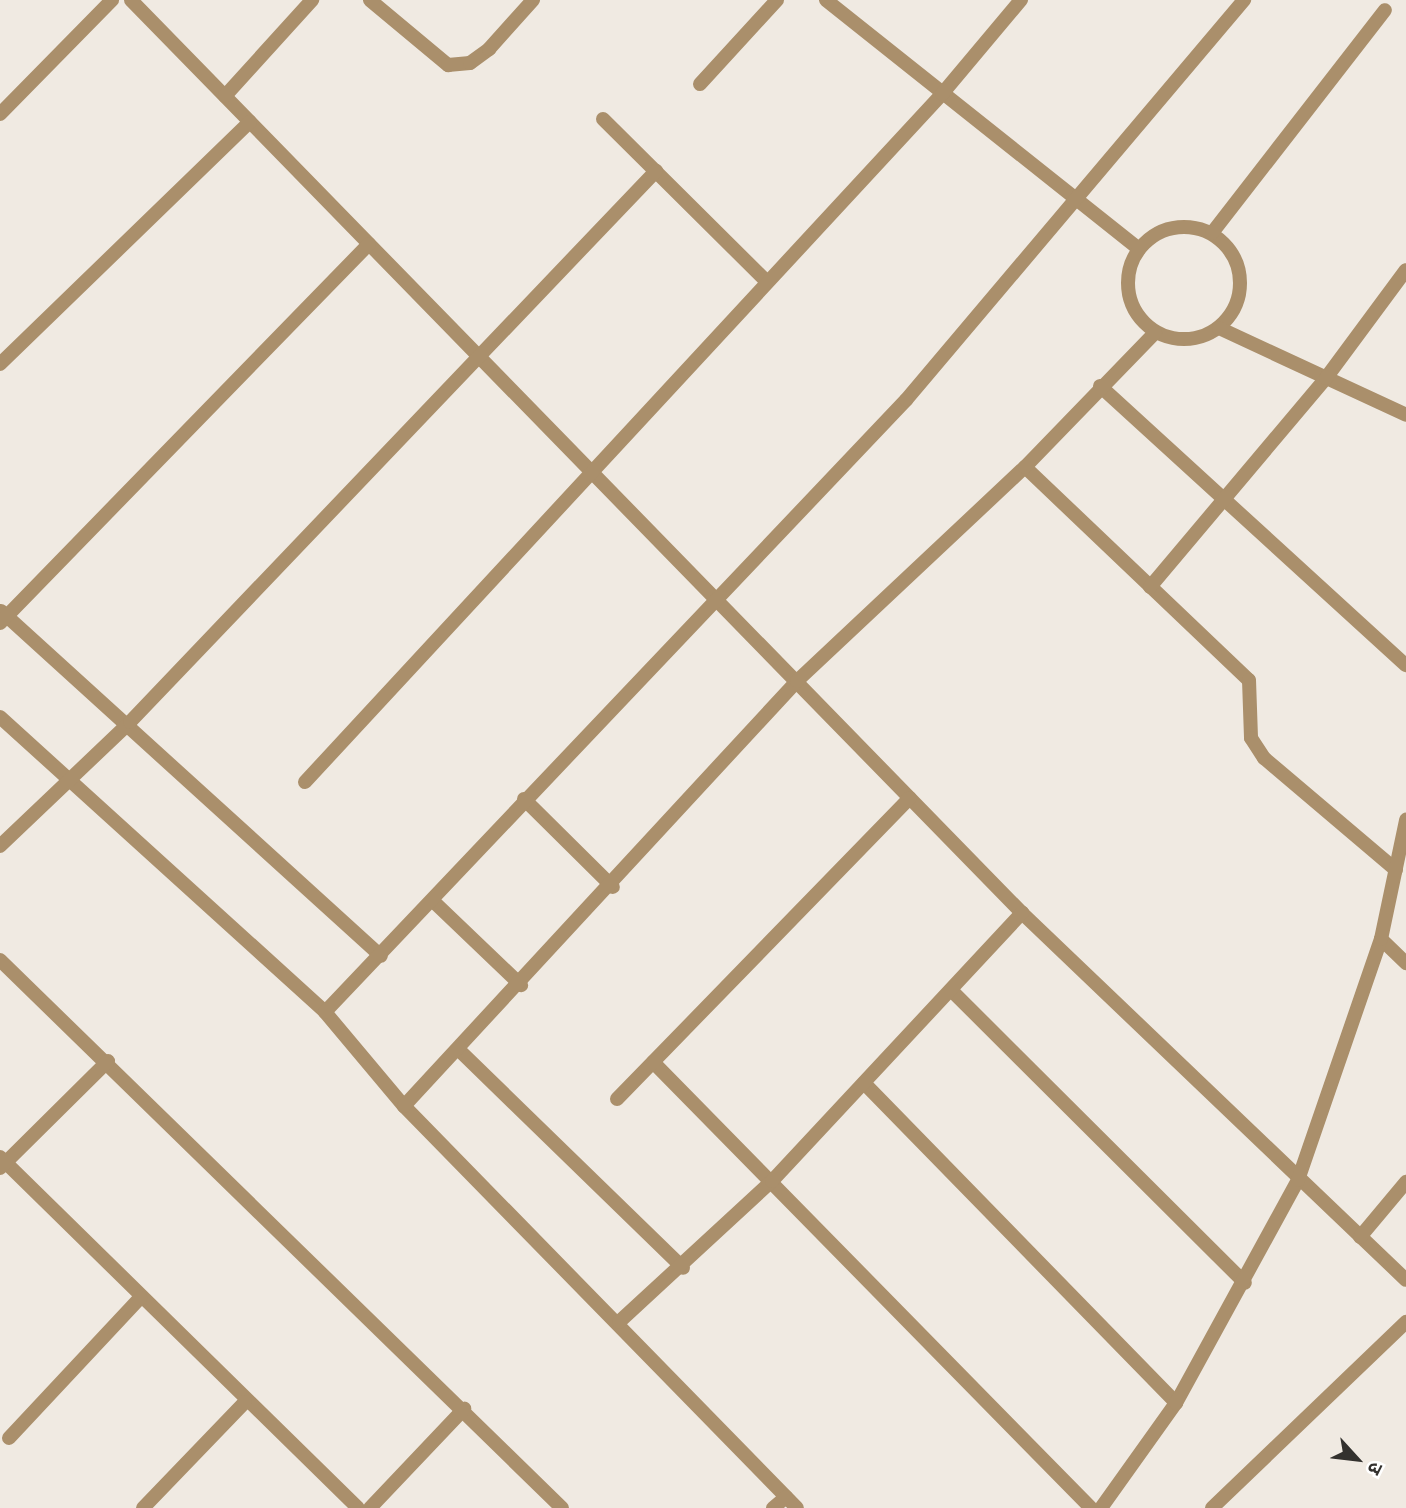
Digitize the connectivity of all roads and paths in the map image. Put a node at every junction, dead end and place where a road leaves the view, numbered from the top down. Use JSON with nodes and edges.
{"nodes":[{"id":1,"x":112,"y":0,"type":"edge"},
{"id":2,"x":131,"y":0,"type":"edge"},
{"id":3,"x":312,"y":0,"type":"edge"},
{"id":4,"x":370,"y":0,"type":"edge"},
{"id":5,"x":533,"y":0,"type":"edge"},
{"id":6,"x":778,"y":0,"type":"edge"},
{"id":7,"x":826,"y":0,"type":"edge"},
{"id":8,"x":1020,"y":0,"type":"edge"},
{"id":9,"x":1244,"y":0,"type":"edge"},
{"id":10,"x":1385,"y":10,"type":"dead end"},
{"id":11,"x":700,"y":84,"type":"dead end"},
{"id":12,"x":942,"y":94,"type":"junction"},
{"id":13,"x":225,"y":96,"type":"junction"},
{"id":14,"x":0,"y":114,"type":"edge"},
{"id":15,"x":603,"y":119,"type":"dead end"},
{"id":16,"x":250,"y":122,"type":"junction"},
{"id":17,"x":656,"y":171,"type":"junction"},
{"id":18,"x":1076,"y":203,"type":"junction"},
{"id":19,"x":1212,"y":233,"type":"junction"},
{"id":20,"x":369,"y":244,"type":"junction"},
{"id":21,"x":1139,"y":249,"type":"junction"},
{"id":22,"x":1406,"y":270,"type":"edge"},
{"id":23,"x":767,"y":282,"type":"junction"},
{"id":24,"x":1219,"y":328,"type":"junction"},
{"id":25,"x":1155,"y":332,"type":"junction"},
{"id":26,"x":478,"y":356,"type":"junction"},
{"id":27,"x":0,"y":364,"type":"edge"},
{"id":28,"x":1326,"y":378,"type":"junction"},
{"id":29,"x":1100,"y":386,"type":"junction"},
{"id":30,"x":1406,"y":415,"type":"edge"},
{"id":31,"x":1025,"y":467,"type":"junction"},
{"id":32,"x":591,"y":473,"type":"junction"},
{"id":33,"x":1221,"y":502,"type":"junction"},
{"id":34,"x":1150,"y":587,"type":"junction"},
{"id":35,"x":714,"y":598,"type":"junction"},
{"id":36,"x":2,"y":616,"type":"edge"},
{"id":37,"x":1406,"y":665,"type":"edge"},
{"id":38,"x":797,"y":681,"type":"junction"},
{"id":39,"x":0,"y":717,"type":"edge"},
{"id":40,"x":130,"y":722,"type":"junction"},
{"id":41,"x":68,"y":778,"type":"junction"},
{"id":42,"x":305,"y":782,"type":"dead end"},
{"id":43,"x":910,"y":798,"type":"junction"},
{"id":44,"x":524,"y":799,"type":"junction"},
{"id":45,"x":1406,"y":820,"type":"edge"},
{"id":46,"x":0,"y":846,"type":"edge"},
{"id":47,"x":1396,"y":870,"type":"junction"},
{"id":48,"x":613,"y":887,"type":"junction"},
{"id":49,"x":433,"y":901,"type":"junction"},
{"id":50,"x":1022,"y":913,"type":"junction"},
{"id":51,"x":1381,"y":939,"type":"junction"},
{"id":52,"x":381,"y":956,"type":"junction"},
{"id":53,"x":0,"y":960,"type":"edge"},
{"id":54,"x":1406,"y":963,"type":"edge"},
{"id":55,"x":521,"y":985,"type":"junction"},
{"id":56,"x":953,"y":992,"type":"junction"},
{"id":57,"x":325,"y":1012,"type":"junction"},
{"id":58,"x":460,"y":1051,"type":"junction"},
{"id":59,"x":108,"y":1061,"type":"junction"},
{"id":60,"x":653,"y":1062,"type":"junction"},
{"id":61,"x":864,"y":1083,"type":"junction"},
{"id":62,"x":617,"y":1099,"type":"dead end"},
{"id":63,"x":404,"y":1106,"type":"junction"},
{"id":64,"x":2,"y":1163,"type":"edge"},
{"id":65,"x":1298,"y":1180,"type":"junction"},
{"id":66,"x":772,"y":1181,"type":"junction"},
{"id":67,"x":1406,"y":1182,"type":"edge"},
{"id":68,"x":1360,"y":1237,"type":"junction"},
{"id":69,"x":683,"y":1268,"type":"junction"},
{"id":70,"x":1406,"y":1280,"type":"edge"},
{"id":71,"x":1245,"y":1283,"type":"junction"},
{"id":72,"x":140,"y":1298,"type":"junction"},
{"id":73,"x":619,"y":1322,"type":"junction"},
{"id":74,"x":1406,"y":1322,"type":"edge"},
{"id":75,"x":245,"y":1402,"type":"junction"},
{"id":76,"x":1176,"y":1404,"type":"junction"},
{"id":77,"x":464,"y":1409,"type":"junction"},
{"id":78,"x":9,"y":1438,"type":"dead end"},
{"id":79,"x":786,"y":1497,"type":"junction"},
{"id":80,"x":143,"y":1508,"type":"edge"},
{"id":81,"x":358,"y":1508,"type":"edge"},
{"id":82,"x":370,"y":1508,"type":"edge"},
{"id":83,"x":562,"y":1508,"type":"edge"},
{"id":84,"x":773,"y":1508,"type":"edge"},
{"id":85,"x":797,"y":1508,"type":"edge"},
{"id":86,"x":1091,"y":1508,"type":"edge"},
{"id":87,"x":1101,"y":1508,"type":"edge"},
{"id":88,"x":1212,"y":1508,"type":"edge"}],
"edges":[{"from":1,"to":14,"type":"street"},
{"from":2,"to":13,"type":"street"},
{"from":3,"to":13,"type":"street"},
{"from":4,"to":5,"type":"street"},
{"from":6,"to":11,"type":"street"},
{"from":7,"to":12,"type":"street"},
{"from":8,"to":12,"type":"street"},
{"from":9,"to":18,"type":"street"},
{"from":10,"to":19,"type":"street"},
{"from":12,"to":18,"type":"street"},
{"from":12,"to":23,"type":"street"},
{"from":13,"to":16,"type":"street"},
{"from":15,"to":17,"type":"street"},
{"from":16,"to":20,"type":"street"},
{"from":16,"to":27,"type":"street"},
{"from":17,"to":23,"type":"street"},
{"from":17,"to":26,"type":"street"},
{"from":18,"to":21,"type":"street"},
{"from":18,"to":35,"type":"street"},
{"from":19,"to":21,"type":"street"},
{"from":19,"to":24,"type":"street"},
{"from":20,"to":26,"type":"street"},
{"from":20,"to":36,"type":"street"},
{"from":21,"to":25,"type":"street"},
{"from":22,"to":28,"type":"street"},
{"from":23,"to":32,"type":"street"},
{"from":24,"to":25,"type":"street"},
{"from":24,"to":28,"type":"street"},
{"from":25,"to":29,"type":"street"},
{"from":26,"to":32,"type":"street"},
{"from":26,"to":40,"type":"street"},
{"from":28,"to":30,"type":"street"},
{"from":28,"to":33,"type":"street"},
{"from":29,"to":31,"type":"street"},
{"from":29,"to":33,"type":"street"},
{"from":31,"to":34,"type":"street"},
{"from":31,"to":38,"type":"street"},
{"from":32,"to":35,"type":"street"},
{"from":32,"to":42,"type":"street"},
{"from":33,"to":34,"type":"street"},
{"from":33,"to":37,"type":"street"},
{"from":34,"to":47,"type":"street"},
{"from":35,"to":38,"type":"street"},
{"from":35,"to":44,"type":"street"},
{"from":36,"to":40,"type":"street"},
{"from":38,"to":43,"type":"street"},
{"from":38,"to":48,"type":"street"},
{"from":39,"to":41,"type":"street"},
{"from":40,"to":41,"type":"street"},
{"from":40,"to":52,"type":"street"},
{"from":41,"to":46,"type":"street"},
{"from":41,"to":57,"type":"street"},
{"from":43,"to":50,"type":"street"},
{"from":43,"to":60,"type":"street"},
{"from":44,"to":48,"type":"street"},
{"from":44,"to":49,"type":"street"},
{"from":45,"to":47,"type":"street"},
{"from":47,"to":51,"type":"street"},
{"from":48,"to":55,"type":"street"},
{"from":49,"to":52,"type":"street"},
{"from":49,"to":55,"type":"street"},
{"from":50,"to":56,"type":"street"},
{"from":50,"to":65,"type":"street"},
{"from":51,"to":54,"type":"street"},
{"from":51,"to":65,"type":"street"},
{"from":52,"to":57,"type":"street"},
{"from":53,"to":59,"type":"street"},
{"from":55,"to":58,"type":"street"},
{"from":56,"to":61,"type":"street"},
{"from":56,"to":71,"type":"street"},
{"from":57,"to":63,"type":"street"},
{"from":58,"to":63,"type":"street"},
{"from":58,"to":69,"type":"street"},
{"from":59,"to":64,"type":"street"},
{"from":59,"to":77,"type":"street"},
{"from":60,"to":62,"type":"street"},
{"from":60,"to":66,"type":"street"},
{"from":61,"to":66,"type":"street"},
{"from":61,"to":76,"type":"street"},
{"from":63,"to":73,"type":"street"},
{"from":64,"to":72,"type":"street"},
{"from":65,"to":68,"type":"street"},
{"from":65,"to":71,"type":"street"},
{"from":66,"to":69,"type":"street"},
{"from":66,"to":86,"type":"street"},
{"from":67,"to":68,"type":"street"},
{"from":68,"to":70,"type":"street"},
{"from":69,"to":73,"type":"street"},
{"from":71,"to":76,"type":"street"},
{"from":72,"to":75,"type":"street"},
{"from":72,"to":78,"type":"street"},
{"from":73,"to":79,"type":"street"},
{"from":74,"to":88,"type":"street"},
{"from":75,"to":80,"type":"street"},
{"from":75,"to":81,"type":"street"},
{"from":76,"to":87,"type":"street"},
{"from":77,"to":82,"type":"street"},
{"from":77,"to":83,"type":"street"},
{"from":79,"to":84,"type":"street"},
{"from":79,"to":85,"type":"street"}]}
